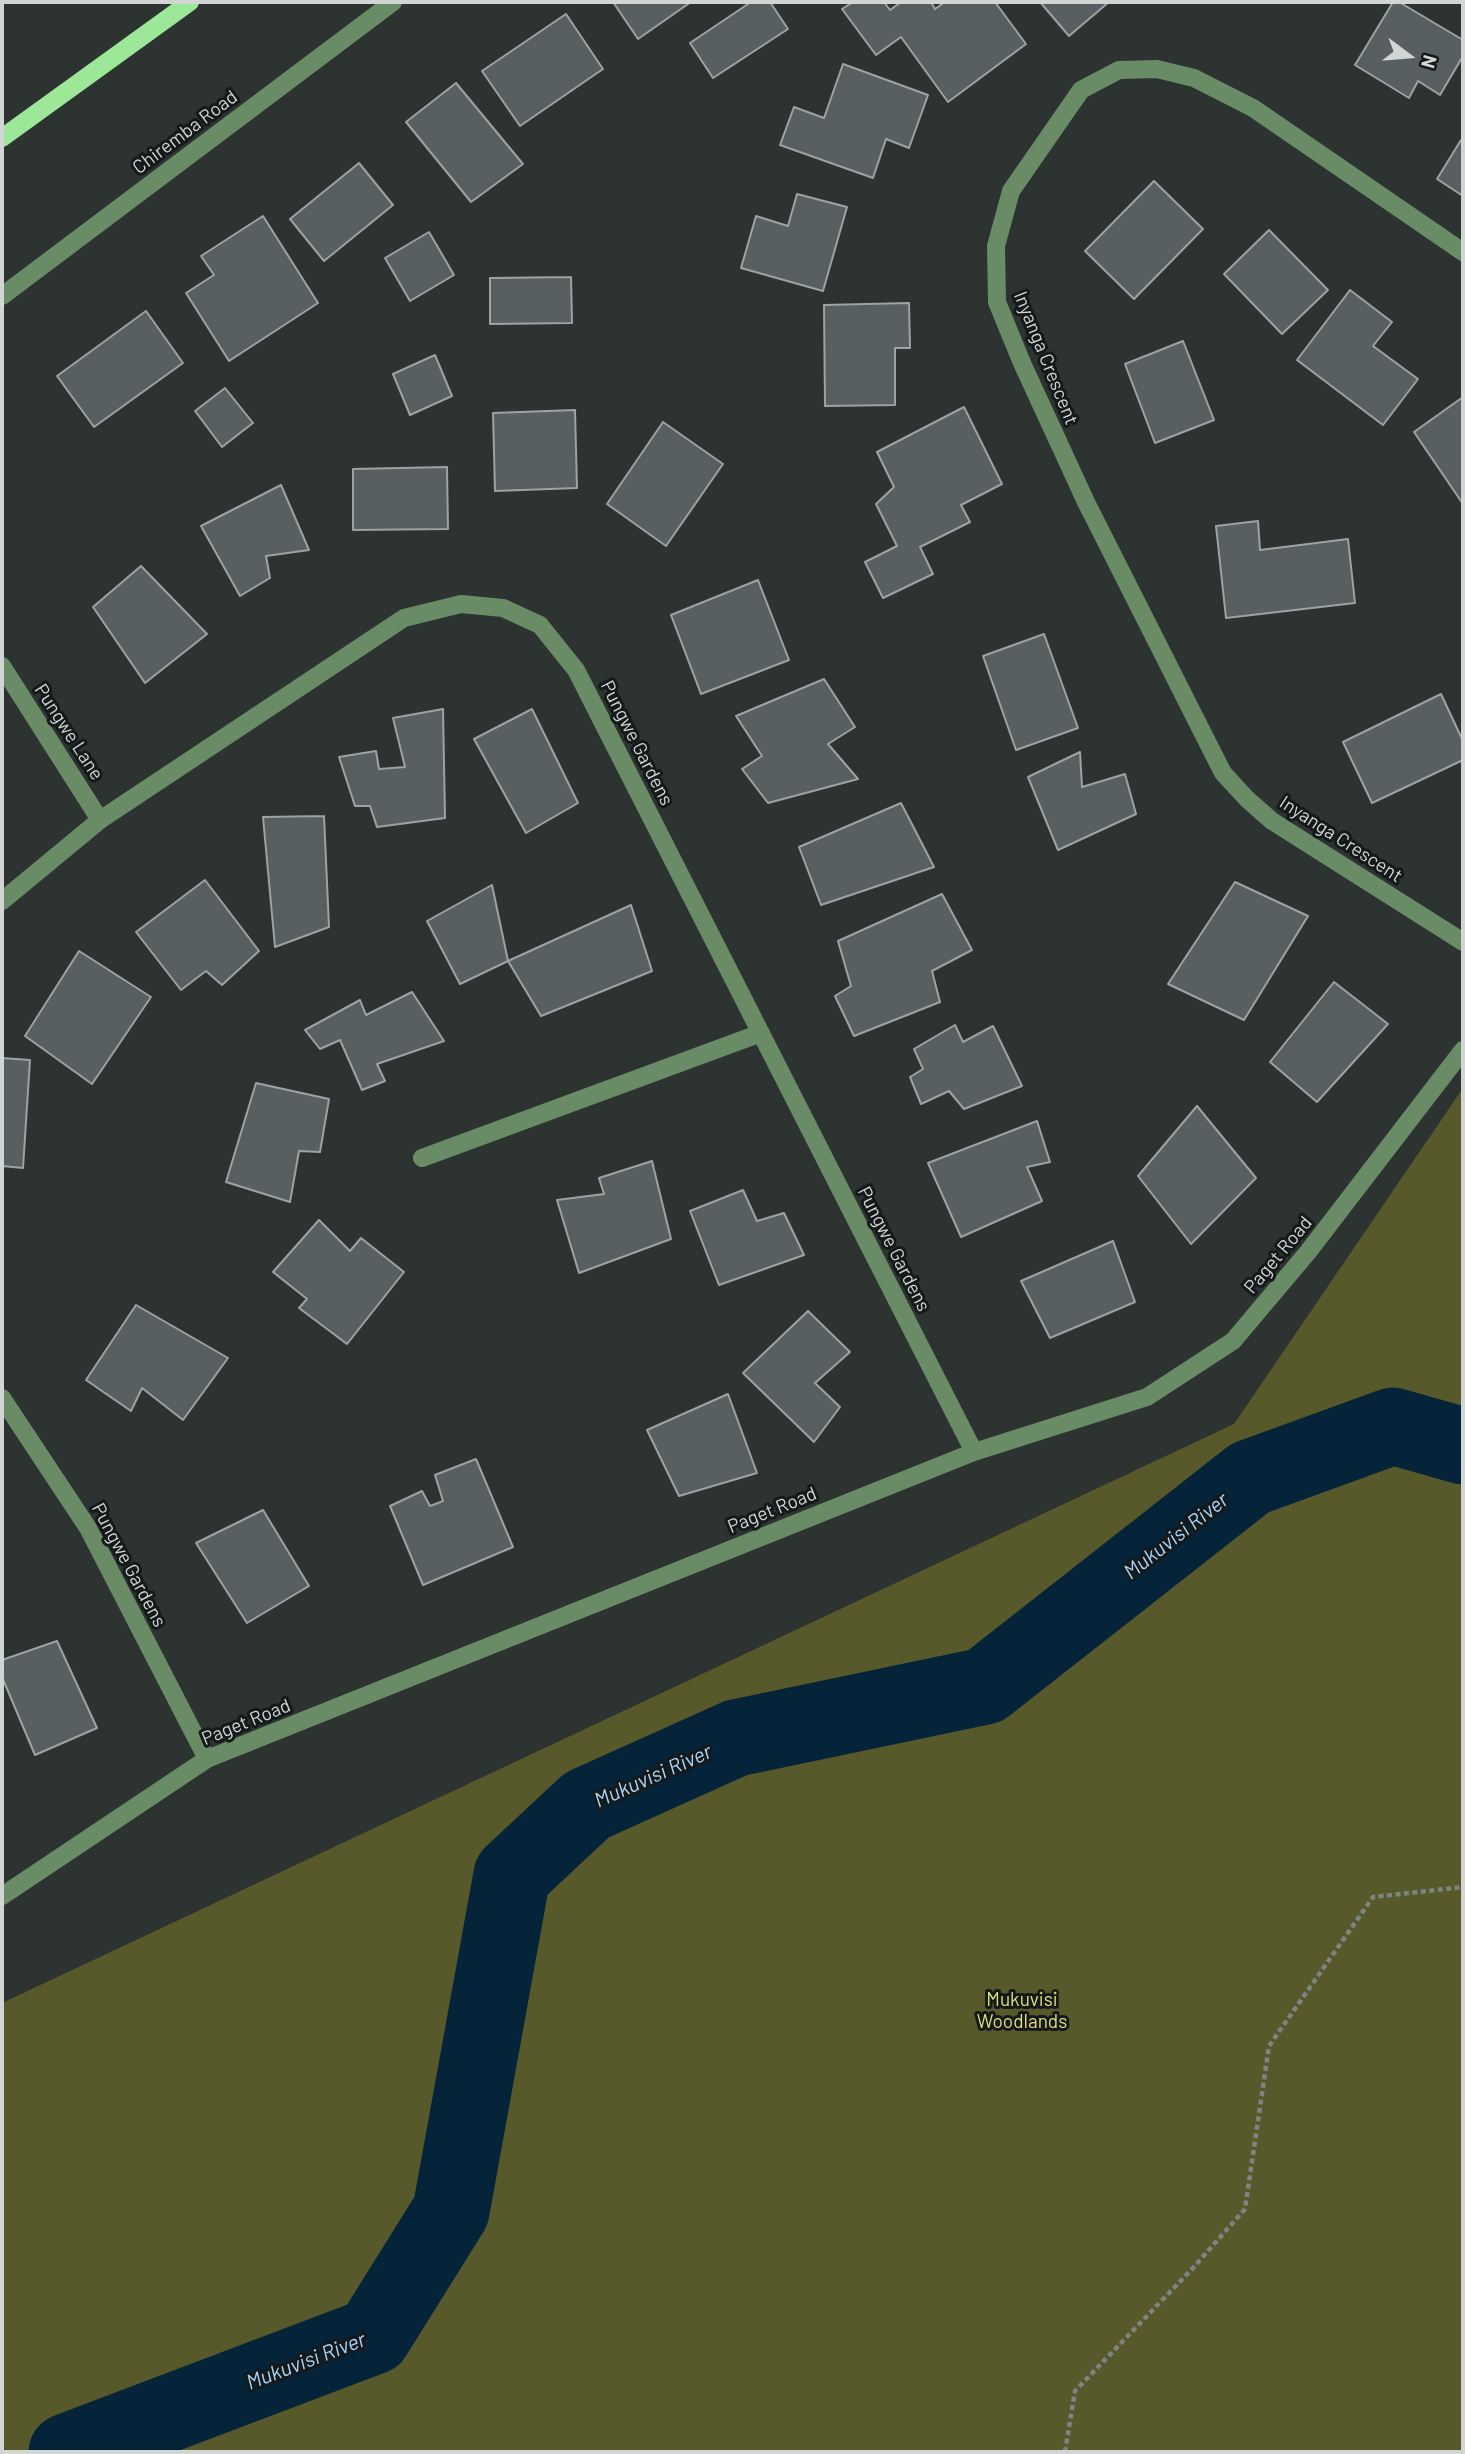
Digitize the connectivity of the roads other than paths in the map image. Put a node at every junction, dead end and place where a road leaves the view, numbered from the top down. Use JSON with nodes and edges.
{"nodes":[{"id":1,"x":190,"y":2,"type":"edge"},
{"id":2,"x":393,"y":2,"type":"edge"},
{"id":3,"x":2,"y":138,"type":"edge"},
{"id":4,"x":1463,"y":252,"type":"edge"},
{"id":5,"x":2,"y":296,"type":"edge"},
{"id":6,"x":2,"y":666,"type":"edge"},
{"id":7,"x":100,"y":820,"type":"junction"},
{"id":8,"x":2,"y":901,"type":"edge"},
{"id":9,"x":1463,"y":942,"type":"edge"},
{"id":10,"x":761,"y":1033,"type":"junction"},
{"id":11,"x":1463,"y":1050,"type":"edge"},
{"id":12,"x":422,"y":1158,"type":"dead end"},
{"id":13,"x":2,"y":1398,"type":"edge"},
{"id":14,"x":974,"y":1452,"type":"junction"},
{"id":15,"x":207,"y":1759,"type":"junction"},
{"id":16,"x":2,"y":1896,"type":"edge"}],
"edges":[{"from":1,"to":3,"type":"main road"},
{"from":2,"to":5,"type":"street","name":"Chiremba Road"},
{"from":4,"to":9,"type":"street","name":"Inyanga Crescent"},
{"from":6,"to":7,"type":"street","name":"Pungwe Lane"},
{"from":7,"to":8,"type":"street","name":"Pungwe Gardens"},
{"from":7,"to":10,"type":"street","name":"Pungwe Gardens"},
{"from":10,"to":12,"type":"street"},
{"from":10,"to":14,"type":"street","name":"Pungwe Gardens"},
{"from":11,"to":14,"type":"street","name":"Paget Road"},
{"from":13,"to":15,"type":"street","name":"Pungwe Gardens"},
{"from":14,"to":15,"type":"street","name":"Paget Road"},
{"from":15,"to":16,"type":"street","name":"Paget Road"}]}
